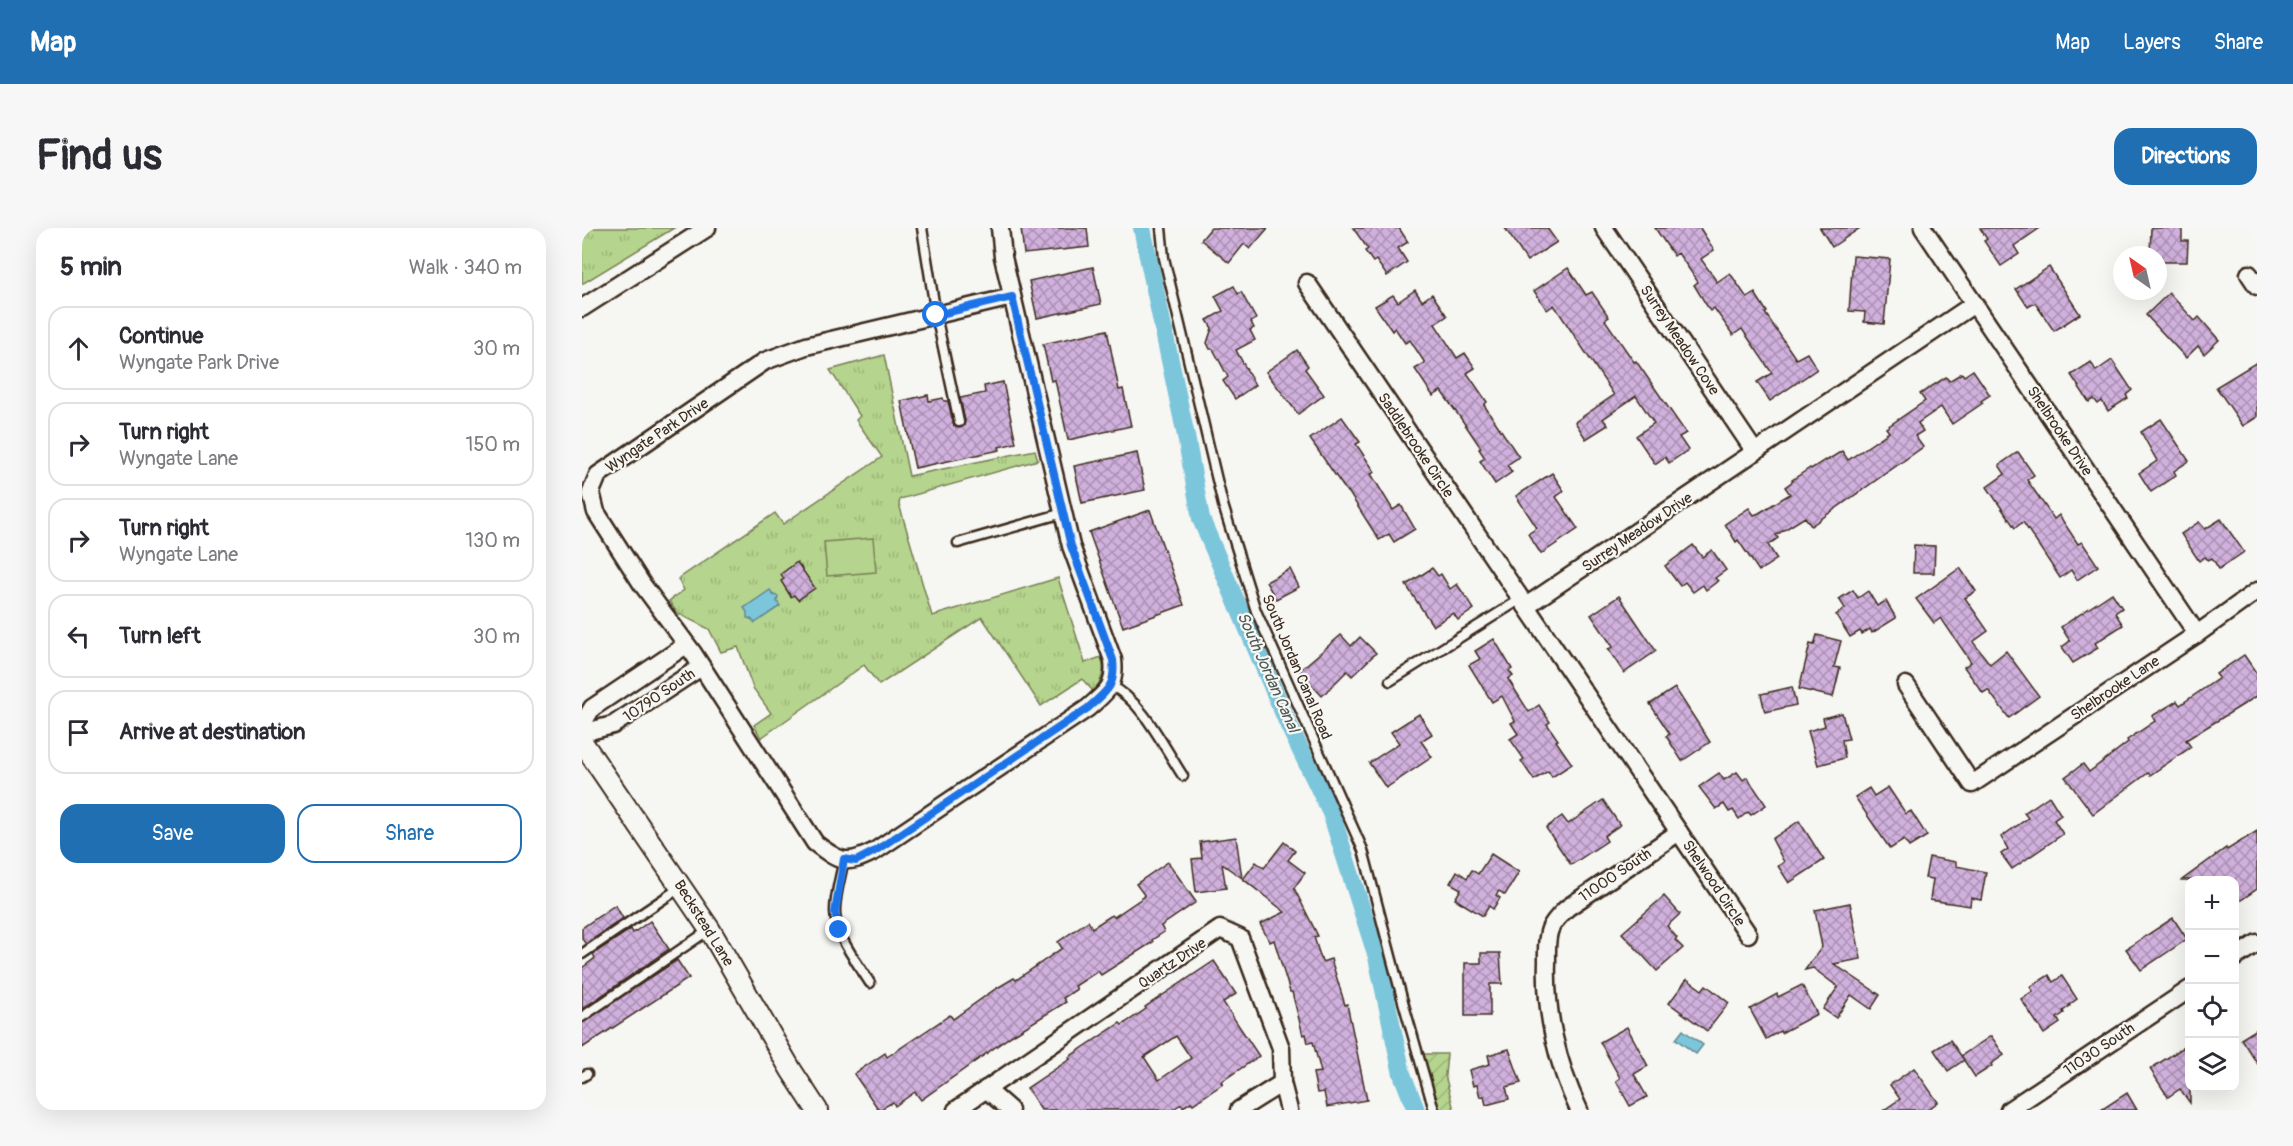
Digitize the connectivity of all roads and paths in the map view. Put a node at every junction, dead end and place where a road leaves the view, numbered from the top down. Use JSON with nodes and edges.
{"nodes":[{"id":1,"x":707,"y":228,"type":"edge"},
{"id":2,"x":922,"y":228,"type":"edge"},
{"id":3,"x":1000,"y":228,"type":"edge"},
{"id":4,"x":1161,"y":228,"type":"edge"},
{"id":5,"x":1604,"y":228,"type":"edge"},
{"id":6,"x":1923,"y":228,"type":"edge"},
{"id":7,"x":1307,"y":283,"type":"dead end"},
{"id":8,"x":1012,"y":297,"type":"junction"},
{"id":9,"x":1974,"y":304,"type":"junction"},
{"id":10,"x":582,"y":308,"type":"edge"},
{"id":11,"x":936,"y":315,"type":"junction"},
{"id":12,"x":959,"y":422,"type":"dead end"},
{"id":13,"x":1755,"y":452,"type":"junction"},
{"id":14,"x":1063,"y":513,"type":"junction"},
{"id":15,"x":958,"y":543,"type":"dead end"},
{"id":16,"x":2257,"y":591,"type":"edge"},
{"id":17,"x":1523,"y":603,"type":"junction"},
{"id":18,"x":2197,"y":634,"type":"junction"},
{"id":19,"x":686,"y":645,"type":"junction"},
{"id":20,"x":701,"y":667,"type":"junction"},
{"id":21,"x":1390,"y":681,"type":"dead end"},
{"id":22,"x":1110,"y":685,"type":"junction"},
{"id":23,"x":1906,"y":685,"type":"dead end"},
{"id":24,"x":582,"y":725,"type":"edge"},
{"id":25,"x":582,"y":734,"type":"edge"},
{"id":26,"x":582,"y":742,"type":"edge"},
{"id":27,"x":1183,"y":776,"type":"dead end"},
{"id":28,"x":1679,"y":832,"type":"junction"},
{"id":29,"x":839,"y":858,"type":"junction"},
{"id":30,"x":681,"y":886,"type":"junction"},
{"id":31,"x":710,"y":930,"type":"junction"},
{"id":32,"x":1748,"y":934,"type":"dead end"},
{"id":33,"x":2257,"y":943,"type":"edge"},
{"id":34,"x":582,"y":954,"type":"edge"},
{"id":35,"x":2239,"y":955,"type":"edge"},
{"id":36,"x":870,"y":982,"type":"dead end"},
{"id":37,"x":2185,"y":991,"type":"edge"},
{"id":38,"x":582,"y":1017,"type":"edge"},
{"id":39,"x":1282,"y":1083,"type":"junction"},
{"id":40,"x":986,"y":1089,"type":"junction"},
{"id":41,"x":817,"y":1110,"type":"edge"},
{"id":42,"x":956,"y":1110,"type":"edge"},
{"id":43,"x":1010,"y":1110,"type":"edge"},
{"id":44,"x":1239,"y":1110,"type":"edge"},
{"id":45,"x":1289,"y":1110,"type":"edge"},
{"id":46,"x":1434,"y":1110,"type":"edge"},
{"id":47,"x":1578,"y":1110,"type":"edge"},
{"id":48,"x":2009,"y":1110,"type":"edge"}],
"edges":[{"from":1,"to":10,"type":"street"},
{"from":2,"to":11,"type":"lane"},
{"from":3,"to":8,"type":"street"},
{"from":4,"to":46,"type":"lane","name":"South Jordan Canal Road"},
{"from":5,"to":13,"type":"street","name":"Surrey Meadow Cove"},
{"from":6,"to":9,"type":"street","name":"Shelbrooke Drive"},
{"from":7,"to":17,"type":"street","name":"Saddlebrooke Circle"},
{"from":8,"to":11,"type":"street","name":"Wyngate Park Drive"},
{"from":8,"to":14,"type":"street"},
{"from":9,"to":13,"type":"street","name":"Surrey Meadow Drive"},
{"from":9,"to":18,"type":"street","name":"Shelbrooke Drive"},
{"from":11,"to":12,"type":"lane"},
{"from":11,"to":19,"type":"street","name":"Wyngate Park Drive"},
{"from":13,"to":17,"type":"street","name":"Surrey Meadow Drive"},
{"from":14,"to":15,"type":"lane"},
{"from":14,"to":22,"type":"street"},
{"from":16,"to":18,"type":"street","name":"Shelbrooke Lane"},
{"from":17,"to":21,"type":"lane"},
{"from":17,"to":28,"type":"street"},
{"from":18,"to":23,"type":"street","name":"Shelbrooke Lane"},
{"from":19,"to":20,"type":"street","name":"Wyngate Park Drive"},
{"from":19,"to":24,"type":"street","name":"10790 South"},
{"from":20,"to":25,"type":"street","name":"10790 South"},
{"from":20,"to":29,"type":"street","name":"Wyngate Park Drive"},
{"from":22,"to":27,"type":"lane"},
{"from":22,"to":29,"type":"street"},
{"from":26,"to":30,"type":"street","name":"Beckstead Lane"},
{"from":28,"to":32,"type":"street","name":"Shelwood Circle"},
{"from":28,"to":47,"type":"street","name":"11000 South"},
{"from":29,"to":36,"type":"lane"},
{"from":30,"to":31,"type":"street","name":"Beckstead Lane"},
{"from":30,"to":34,"type":"lane"},
{"from":31,"to":38,"type":"lane"},
{"from":31,"to":41,"type":"street","name":"Beckstead Lane"},
{"from":33,"to":35,"type":"street"},
{"from":37,"to":48,"type":"street","name":"11030 South"},
{"from":39,"to":40,"type":"street","name":"Quartz Drive"},
{"from":39,"to":44,"type":"street"},
{"from":39,"to":45,"type":"street","name":"Quartz Drive"},
{"from":40,"to":42,"type":"street","name":"Quartz Drive"},
{"from":40,"to":43,"type":"street"}]}
